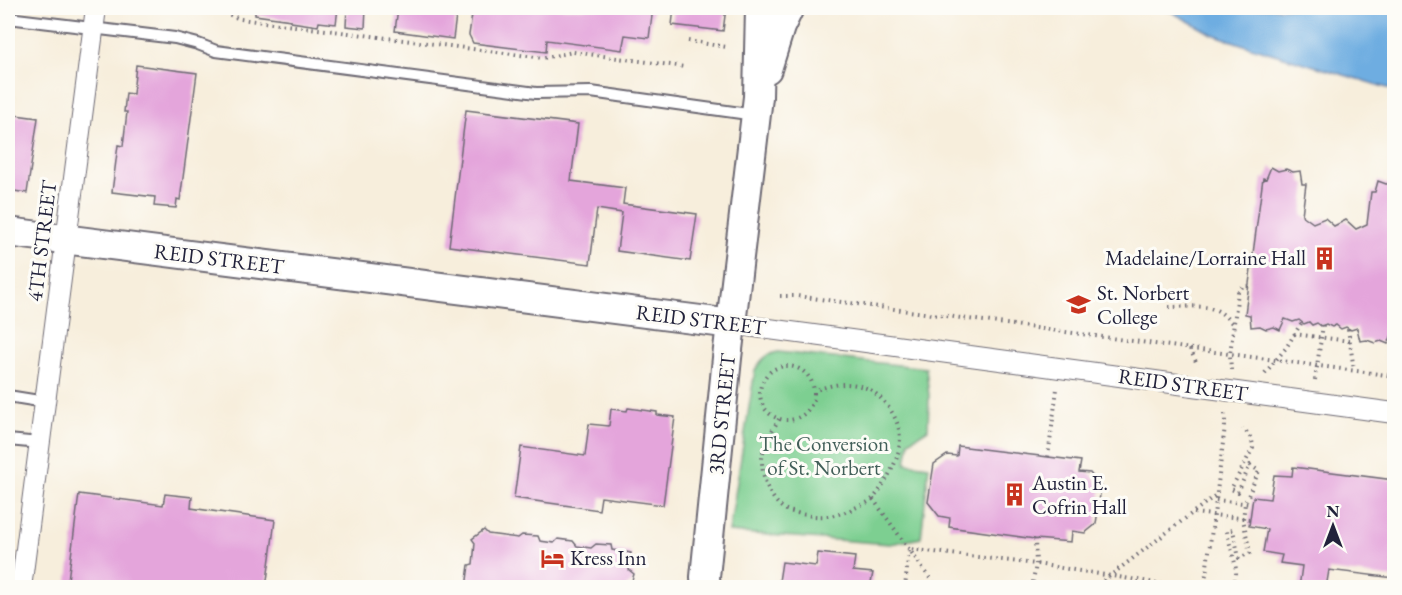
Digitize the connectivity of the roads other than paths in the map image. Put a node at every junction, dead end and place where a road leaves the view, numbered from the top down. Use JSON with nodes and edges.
{"nodes":[{"id":1,"x":96,"y":8,"type":"edge"},
{"id":2,"x":760,"y":8,"type":"edge"},
{"id":3,"x":789,"y":8,"type":"edge"},
{"id":4,"x":8,"y":18,"type":"edge"},
{"id":5,"x":93,"y":29,"type":"junction"},
{"id":6,"x":757,"y":106,"type":"junction"},
{"id":7,"x":8,"y":232,"type":"edge"},
{"id":8,"x":66,"y":240,"type":"junction"},
{"id":9,"x":732,"y":324,"type":"junction"},
{"id":10,"x":8,"y":396,"type":"edge"},
{"id":11,"x":45,"y":402,"type":"junction"},
{"id":12,"x":1395,"y":413,"type":"edge"},
{"id":13,"x":8,"y":440,"type":"edge"},
{"id":14,"x":40,"y":443,"type":"junction"},
{"id":15,"x":21,"y":588,"type":"edge"},
{"id":16,"x":705,"y":588,"type":"edge"}],
"edges":[{"from":1,"to":5,"type":"street","name":"4TH STREET"},
{"from":2,"to":6,"type":"main road"},
{"from":3,"to":6,"type":"main road"},
{"from":4,"to":5,"type":"lane"},
{"from":5,"to":6,"type":"lane"},
{"from":5,"to":8,"type":"street","name":"4TH STREET"},
{"from":6,"to":9,"type":"main road","name":"3RD STREET"},
{"from":7,"to":8,"type":"main road","name":"REID STREET"},
{"from":8,"to":9,"type":"main road","name":"REID STREET"},
{"from":8,"to":11,"type":"street","name":"4TH STREET"},
{"from":9,"to":12,"type":"street","name":"REID STREET"},
{"from":9,"to":16,"type":"main road","name":"3RD STREET"},
{"from":10,"to":11,"type":"lane"},
{"from":11,"to":14,"type":"street","name":"4TH STREET"},
{"from":13,"to":14,"type":"lane"},
{"from":14,"to":15,"type":"street","name":"4TH STREET"}]}
